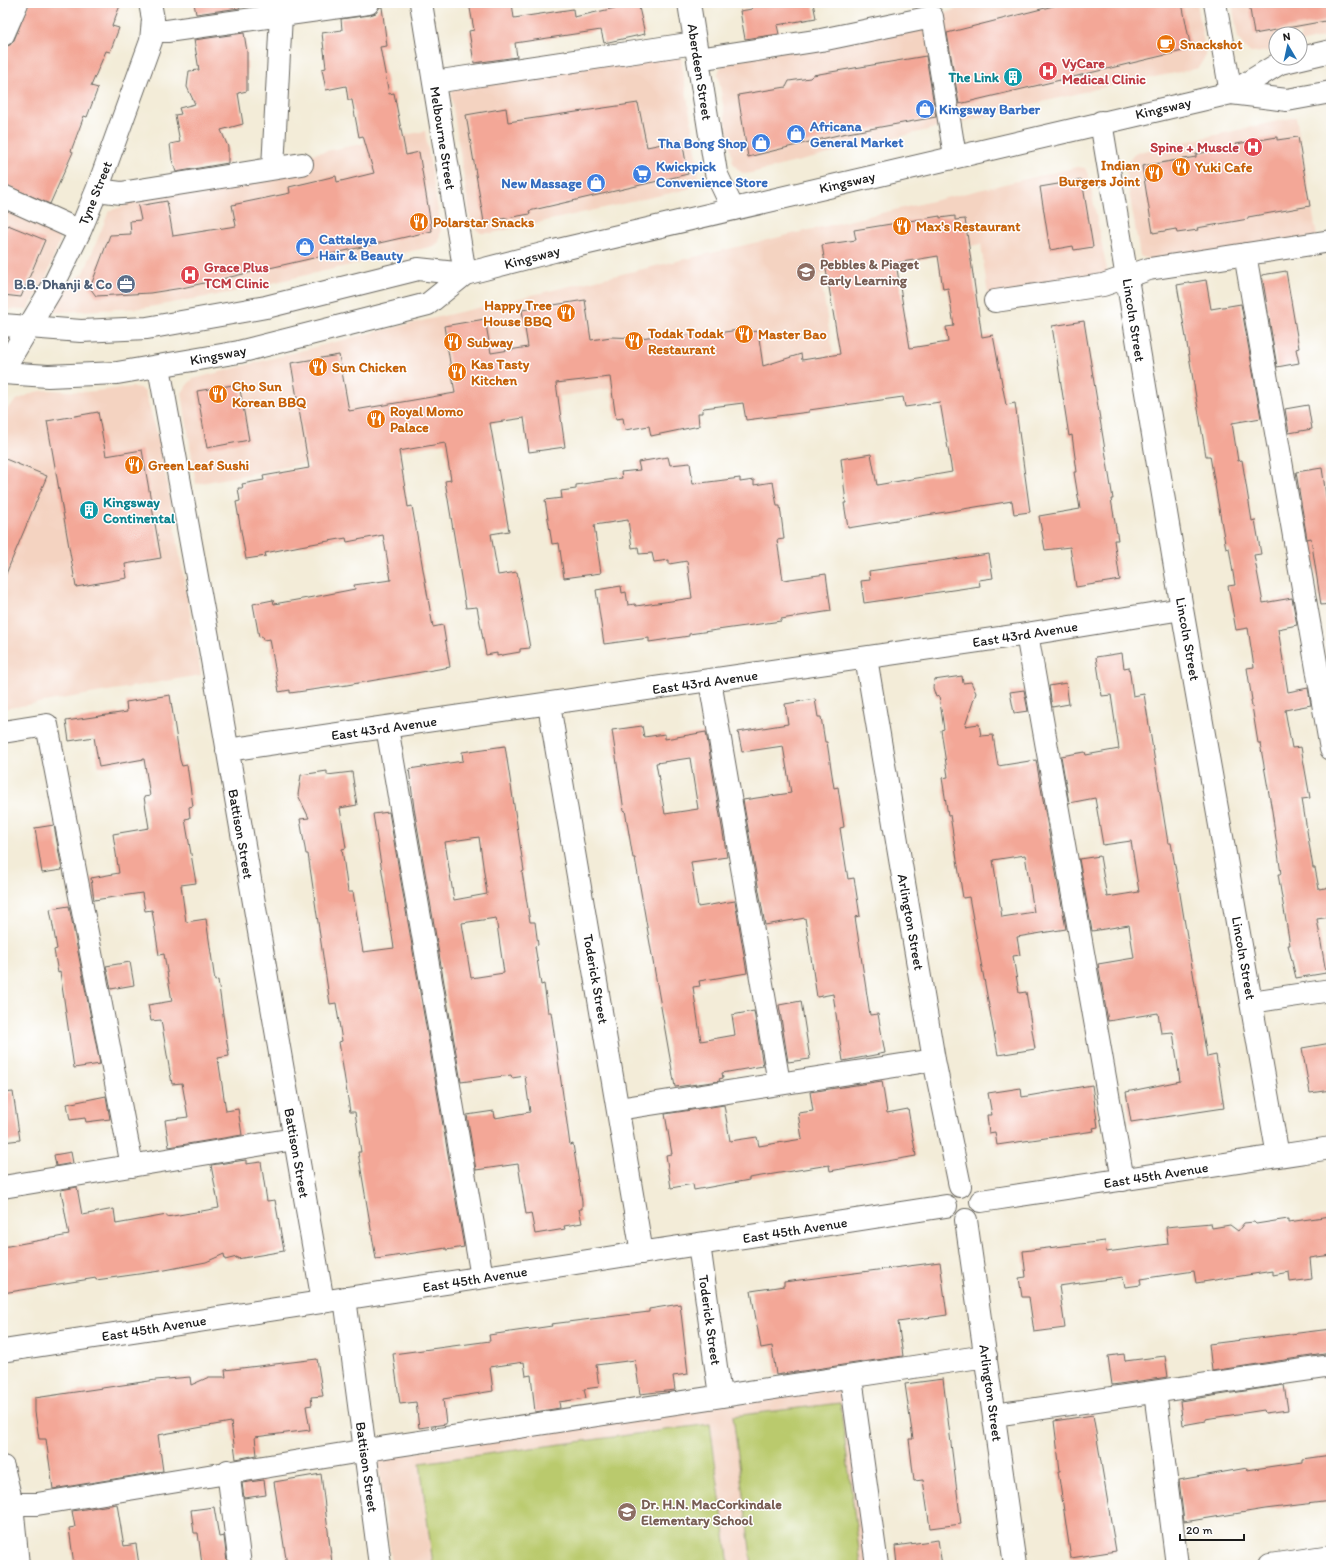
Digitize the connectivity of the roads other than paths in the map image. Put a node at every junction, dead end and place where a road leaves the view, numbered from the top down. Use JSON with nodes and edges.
{"nodes":[{"id":1,"x":17,"y":3,"type":"edge"},
{"id":2,"x":150,"y":3,"type":"edge"},
{"id":3,"x":368,"y":3,"type":"edge"},
{"id":4,"x":421,"y":3,"type":"edge"},
{"id":5,"x":689,"y":3,"type":"edge"},
{"id":6,"x":1215,"y":3,"type":"edge"},
{"id":7,"x":280,"y":9,"type":"edge"},
{"id":8,"x":152,"y":31,"type":"junction"},
{"id":9,"x":3,"y":35,"type":"edge"},
{"id":10,"x":696,"y":51,"type":"junction"},
{"id":11,"x":1331,"y":51,"type":"edge"},
{"id":12,"x":434,"y":82,"type":"junction"},
{"id":13,"x":1331,"y":92,"type":"edge"},
{"id":14,"x":1231,"y":93,"type":"junction"},
{"id":15,"x":1101,"y":122,"type":"junction"},
{"id":16,"x":956,"y":156,"type":"junction"},
{"id":17,"x":302,"y":164,"type":"dead end"},
{"id":18,"x":273,"y":168,"type":"junction"},
{"id":19,"x":97,"y":190,"type":"junction"},
{"id":20,"x":3,"y":196,"type":"edge"},
{"id":21,"x":732,"y":209,"type":"junction"},
{"id":22,"x":80,"y":231,"type":"junction"},
{"id":23,"x":1331,"y":241,"type":"edge"},
{"id":24,"x":1245,"y":254,"type":"junction"},
{"id":25,"x":465,"y":274,"type":"junction"},
{"id":26,"x":1126,"y":277,"type":"junction"},
{"id":27,"x":995,"y":302,"type":"dead end"},
{"id":28,"x":3,"y":325,"type":"edge"},
{"id":29,"x":28,"y":328,"type":"junction"},
{"id":30,"x":159,"y":367,"type":"junction"},
{"id":31,"x":3,"y":370,"type":"edge"},
{"id":32,"x":3,"y":373,"type":"edge"},
{"id":33,"x":1182,"y":609,"type":"junction"},
{"id":34,"x":1027,"y":634,"type":"junction"},
{"id":35,"x":866,"y":658,"type":"junction"},
{"id":36,"x":710,"y":681,"type":"junction"},
{"id":37,"x":549,"y":705,"type":"junction"},
{"id":38,"x":388,"y":727,"type":"junction"},
{"id":39,"x":3,"y":732,"type":"edge"},
{"id":40,"x":1331,"y":749,"type":"edge"},
{"id":41,"x":227,"y":750,"type":"junction"},
{"id":42,"x":1331,"y":990,"type":"edge"},
{"id":43,"x":1251,"y":1002,"type":"junction"},
{"id":44,"x":934,"y":1060,"type":"junction"},
{"id":45,"x":779,"y":1083,"type":"junction"},
{"id":46,"x":618,"y":1109,"type":"junction"},
{"id":47,"x":294,"y":1139,"type":"junction"},
{"id":48,"x":1331,"y":1148,"type":"edge"},
{"id":49,"x":1278,"y":1156,"type":"junction"},
{"id":50,"x":132,"y":1166,"type":"junction"},
{"id":51,"x":1124,"y":1180,"type":"junction"},
{"id":52,"x":960,"y":1186,"type":"junction"},
{"id":53,"x":3,"y":1187,"type":"edge"},
{"id":54,"x":981,"y":1201,"type":"junction"},
{"id":55,"x":946,"y":1206,"type":"junction"},
{"id":56,"x":966,"y":1220,"type":"junction"},
{"id":57,"x":699,"y":1244,"type":"junction"},
{"id":58,"x":642,"y":1253,"type":"junction"},
{"id":59,"x":482,"y":1277,"type":"junction"},
{"id":60,"x":344,"y":1298,"type":"junction"},
{"id":61,"x":323,"y":1302,"type":"junction"},
{"id":62,"x":3,"y":1351,"type":"edge"},
{"id":63,"x":986,"y":1356,"type":"junction"},
{"id":64,"x":1331,"y":1366,"type":"edge"},
{"id":65,"x":851,"y":1378,"type":"junction"},
{"id":66,"x":1155,"y":1392,"type":"junction"},
{"id":67,"x":720,"y":1396,"type":"junction"},
{"id":68,"x":994,"y":1415,"type":"junction"},
{"id":69,"x":365,"y":1451,"type":"junction"},
{"id":70,"x":3,"y":1467,"type":"edge"},
{"id":71,"x":228,"y":1472,"type":"junction"},
{"id":72,"x":7,"y":1504,"type":"edge"},
{"id":73,"x":1331,"y":1556,"type":"edge"},
{"id":74,"x":18,"y":1565,"type":"edge"},
{"id":75,"x":240,"y":1565,"type":"edge"},
{"id":76,"x":380,"y":1565,"type":"edge"},
{"id":77,"x":877,"y":1565,"type":"edge"},
{"id":78,"x":1015,"y":1565,"type":"edge"},
{"id":79,"x":1177,"y":1565,"type":"edge"},
{"id":80,"x":1270,"y":1565,"type":"edge"}],
"edges":[{"from":1,"to":9,"type":"street"},
{"from":2,"to":8,"type":"street","name":"Tyne Street"},
{"from":3,"to":7,"type":"street"},
{"from":4,"to":12,"type":"street","name":"Melbourne Street"},
{"from":5,"to":10,"type":"street","name":"Aberdeen Street"},
{"from":6,"to":14,"type":"street"},
{"from":7,"to":8,"type":"street"},
{"from":7,"to":18,"type":"street"},
{"from":8,"to":19,"type":"street","name":"Tyne Street"},
{"from":10,"to":12,"type":"street"},
{"from":10,"to":16,"type":"street"},
{"from":10,"to":21,"type":"street","name":"Aberdeen Street"},
{"from":11,"to":14,"type":"street","name":"Kingsway"},
{"from":12,"to":25,"type":"street","name":"Melbourne Street"},
{"from":13,"to":14,"type":"street","name":"Kingsway"},
{"from":14,"to":15,"type":"street","name":"Kingsway"},
{"from":15,"to":16,"type":"street","name":"Kingsway"},
{"from":15,"to":26,"type":"street","name":"Lincoln Street"},
{"from":16,"to":21,"type":"street","name":"Kingsway"},
{"from":17,"to":18,"type":"street"},
{"from":18,"to":19,"type":"street"},
{"from":19,"to":22,"type":"street","name":"Tyne Street"},
{"from":20,"to":22,"type":"street"},
{"from":21,"to":25,"type":"street","name":"Kingsway"},
{"from":22,"to":29,"type":"street","name":"Tyne Street"},
{"from":23,"to":24,"type":"street"},
{"from":24,"to":26,"type":"street"},
{"from":24,"to":40,"type":"street"},
{"from":25,"to":29,"type":"street","name":"Kingsway"},
{"from":25,"to":30,"type":"street","name":"Kingsway"},
{"from":26,"to":27,"type":"street"},
{"from":26,"to":33,"type":"street","name":"Lincoln Street"},
{"from":28,"to":29,"type":"street","name":"Kingsway"},
{"from":29,"to":31,"type":"street","name":"Tyne Street"},
{"from":30,"to":32,"type":"street","name":"Kingsway"},
{"from":30,"to":41,"type":"street","name":"Battison Street"},
{"from":33,"to":34,"type":"street","name":"East 43rd Avenue"},
{"from":33,"to":43,"type":"street","name":"Lincoln Street"},
{"from":34,"to":35,"type":"street","name":"East 43rd Avenue"},
{"from":34,"to":51,"type":"street"},
{"from":35,"to":36,"type":"street","name":"East 43rd Avenue"},
{"from":35,"to":44,"type":"street","name":"Arlington Street"},
{"from":36,"to":37,"type":"street","name":"East 43rd Avenue"},
{"from":36,"to":45,"type":"street"},
{"from":37,"to":38,"type":"street","name":"East 43rd Avenue"},
{"from":37,"to":46,"type":"street","name":"Toderick Street"},
{"from":38,"to":41,"type":"street","name":"East 43rd Avenue"},
{"from":38,"to":59,"type":"street"},
{"from":39,"to":50,"type":"street"},
{"from":41,"to":47,"type":"street","name":"Battison Street"},
{"from":42,"to":43,"type":"street"},
{"from":43,"to":49,"type":"street","name":"Lincoln Street"},
{"from":44,"to":45,"type":"street"},
{"from":44,"to":52,"type":"street","name":"Arlington Street"},
{"from":45,"to":46,"type":"street"},
{"from":46,"to":58,"type":"street","name":"Toderick Street"},
{"from":47,"to":50,"type":"street"},
{"from":47,"to":61,"type":"street","name":"Battison Street"},
{"from":48,"to":49,"type":"street","name":"East 45th Avenue"},
{"from":49,"to":51,"type":"street","name":"East 45th Avenue"},
{"from":50,"to":53,"type":"street"},
{"from":51,"to":54,"type":"street","name":"East 45th Avenue"},
{"from":52,"to":54,"type":"street"},
{"from":52,"to":55,"type":"street"},
{"from":54,"to":56,"type":"street"},
{"from":55,"to":56,"type":"street"},
{"from":55,"to":57,"type":"street","name":"East 45th Avenue"},
{"from":56,"to":63,"type":"street","name":"Arlington Street"},
{"from":57,"to":58,"type":"street","name":"East 45th Avenue"},
{"from":57,"to":67,"type":"street","name":"Toderick Street"},
{"from":58,"to":59,"type":"street","name":"East 45th Avenue"},
{"from":59,"to":60,"type":"street","name":"East 45th Avenue"},
{"from":60,"to":61,"type":"street","name":"East 45th Avenue"},
{"from":60,"to":69,"type":"street","name":"Battison Street"},
{"from":61,"to":62,"type":"street","name":"East 45th Avenue"},
{"from":63,"to":65,"type":"street"},
{"from":63,"to":68,"type":"street","name":"Arlington Street"},
{"from":64,"to":66,"type":"street"},
{"from":65,"to":67,"type":"street"},
{"from":65,"to":77,"type":"street"},
{"from":66,"to":68,"type":"street"},
{"from":66,"to":79,"type":"street"},
{"from":67,"to":69,"type":"street"},
{"from":68,"to":78,"type":"street","name":"Arlington Street"},
{"from":69,"to":71,"type":"street"},
{"from":69,"to":76,"type":"street","name":"Battison Street"},
{"from":70,"to":72,"type":"street"},
{"from":71,"to":72,"type":"street"},
{"from":71,"to":75,"type":"street"},
{"from":72,"to":74,"type":"street"},
{"from":73,"to":80,"type":"street"}]}
